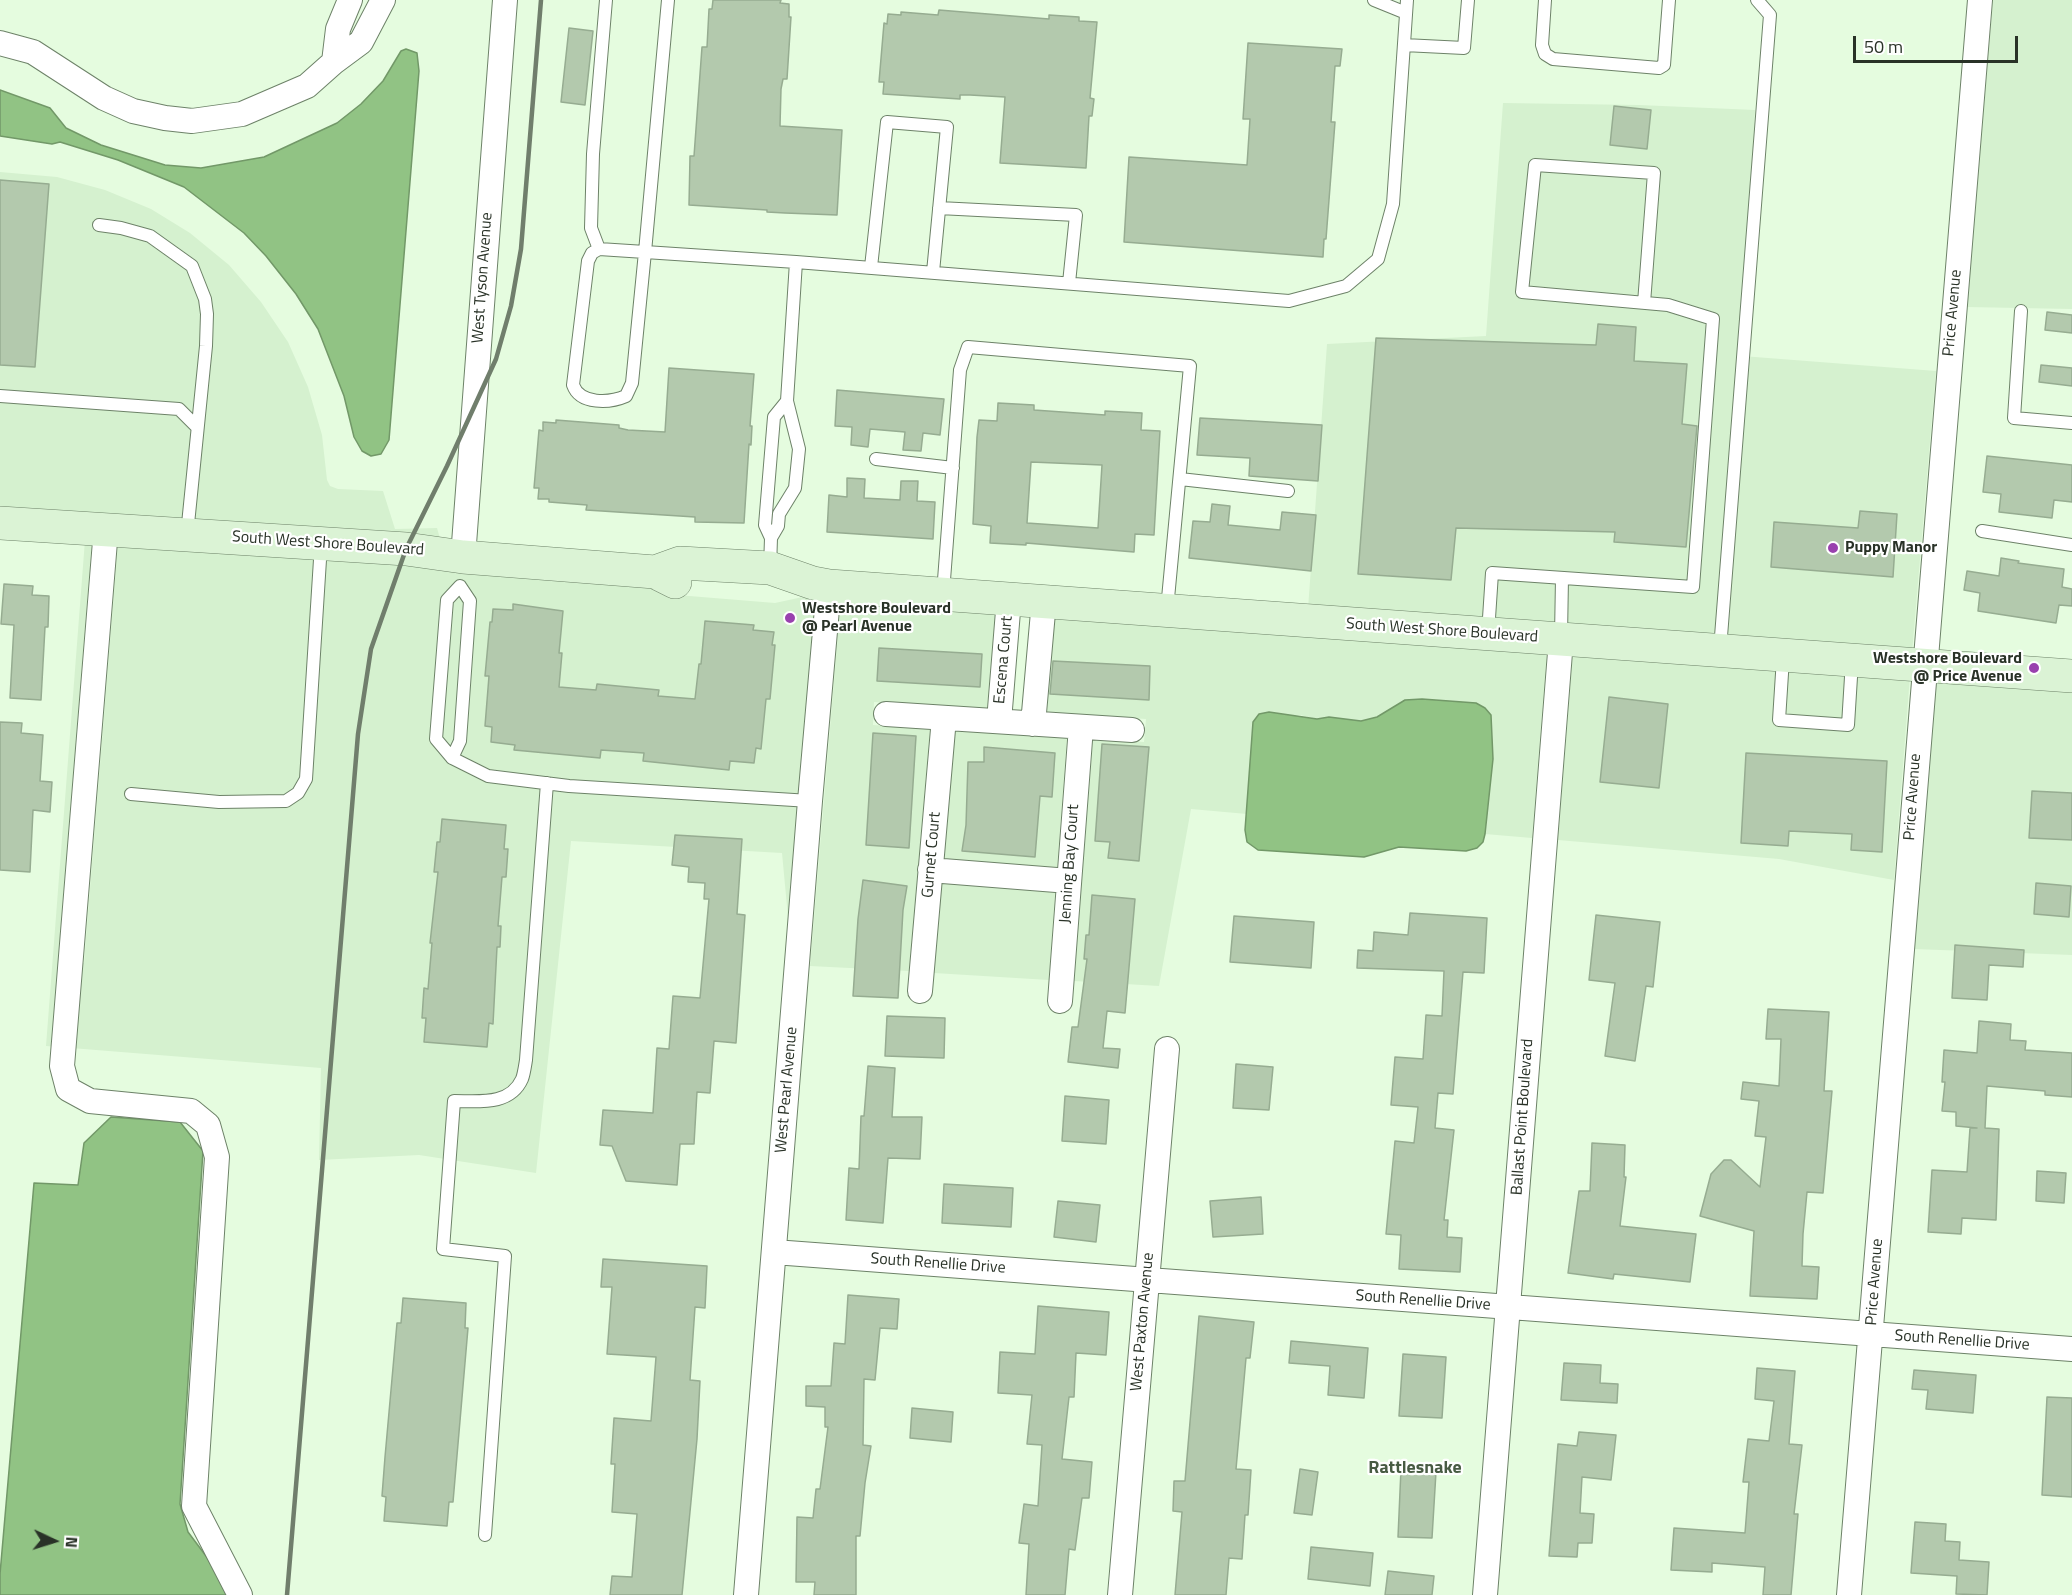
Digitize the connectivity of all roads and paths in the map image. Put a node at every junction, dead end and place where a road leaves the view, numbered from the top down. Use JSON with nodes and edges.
{"nodes":[{"id":1,"x":350,"y":0,"type":"edge"},
{"id":2,"x":383,"y":0,"type":"edge"},
{"id":3,"x":505,"y":0,"type":"edge"},
{"id":4,"x":606,"y":0,"type":"edge"},
{"id":5,"x":668,"y":0,"type":"edge"},
{"id":6,"x":1374,"y":0,"type":"edge"},
{"id":7,"x":1407,"y":0,"type":"edge"},
{"id":8,"x":1468,"y":0,"type":"edge"},
{"id":9,"x":1545,"y":0,"type":"edge"},
{"id":10,"x":1669,"y":0,"type":"edge"},
{"id":11,"x":1757,"y":0,"type":"edge"},
{"id":12,"x":1980,"y":0,"type":"edge"},
{"id":13,"x":1407,"y":13,"type":"junction"},
{"id":14,"x":0,"y":43,"type":"edge"},
{"id":15,"x":1404,"y":45,"type":"junction"},
{"id":16,"x":334,"y":62,"type":"junction"},
{"id":17,"x":939,"y":208,"type":"junction"},
{"id":18,"x":99,"y":225,"type":"dead end"},
{"id":19,"x":599,"y":249,"type":"junction"},
{"id":20,"x":645,"y":252,"type":"junction"},
{"id":21,"x":796,"y":262,"type":"junction"},
{"id":22,"x":871,"y":267,"type":"junction"},
{"id":23,"x":933,"y":272,"type":"junction"},
{"id":24,"x":1069,"y":283,"type":"junction"},
{"id":25,"x":1644,"y":303,"type":"junction"},
{"id":26,"x":2021,"y":311,"type":"dead end"},
{"id":27,"x":0,"y":396,"type":"edge"},
{"id":28,"x":787,"y":401,"type":"junction"},
{"id":29,"x":2072,"y":423,"type":"edge"},
{"id":30,"x":197,"y":427,"type":"junction"},
{"id":31,"x":876,"y":459,"type":"dead end"},
{"id":32,"x":953,"y":468,"type":"junction"},
{"id":33,"x":1180,"y":479,"type":"junction"},
{"id":34,"x":1287,"y":491,"type":"dead end"},
{"id":35,"x":0,"y":523,"type":"edge"},
{"id":36,"x":106,"y":529,"type":"junction"},
{"id":37,"x":1982,"y":531,"type":"dead end"},
{"id":38,"x":187,"y":534,"type":"junction"},
{"id":39,"x":322,"y":543,"type":"junction"},
{"id":40,"x":2072,"y":545,"type":"edge"},
{"id":41,"x":770,"y":553,"type":"junction"},
{"id":42,"x":461,"y":571,"type":"junction"},
{"id":43,"x":655,"y":572,"type":"junction"},
{"id":44,"x":1562,"y":578,"type":"junction"},
{"id":45,"x":821,"y":585,"type":"junction"},
{"id":46,"x":943,"y":594,"type":"junction"},
{"id":47,"x":1009,"y":599,"type":"junction"},
{"id":48,"x":1044,"y":602,"type":"junction"},
{"id":49,"x":1167,"y":610,"type":"junction"},
{"id":50,"x":1488,"y":634,"type":"junction"},
{"id":51,"x":1561,"y":640,"type":"junction"},
{"id":52,"x":1720,"y":650,"type":"junction"},
{"id":53,"x":1783,"y":655,"type":"junction"},
{"id":54,"x":1852,"y":660,"type":"junction"},
{"id":55,"x":1924,"y":666,"type":"junction"},
{"id":56,"x":2072,"y":676,"type":"edge"},
{"id":57,"x":886,"y":714,"type":"dead end"},
{"id":58,"x":944,"y":718,"type":"junction"},
{"id":59,"x":999,"y":721,"type":"junction"},
{"id":60,"x":1033,"y":724,"type":"junction"},
{"id":61,"x":1081,"y":727,"type":"junction"},
{"id":62,"x":1132,"y":730,"type":"dead end"},
{"id":63,"x":452,"y":758,"type":"junction"},
{"id":64,"x":547,"y":783,"type":"junction"},
{"id":65,"x":131,"y":794,"type":"dead end"},
{"id":66,"x":810,"y":801,"type":"junction"},
{"id":67,"x":930,"y":870,"type":"junction"},
{"id":68,"x":1069,"y":881,"type":"junction"},
{"id":69,"x":920,"y":991,"type":"dead end"},
{"id":70,"x":1060,"y":1001,"type":"dead end"},
{"id":71,"x":1167,"y":1049,"type":"dead end"},
{"id":72,"x":774,"y":1252,"type":"junction"},
{"id":73,"x":1146,"y":1279,"type":"junction"},
{"id":74,"x":1508,"y":1307,"type":"junction"},
{"id":75,"x":1871,"y":1334,"type":"junction"},
{"id":76,"x":2072,"y":1349,"type":"edge"},
{"id":77,"x":484,"y":1536,"type":"dead end"},
{"id":78,"x":240,"y":1595,"type":"edge"},
{"id":79,"x":746,"y":1595,"type":"edge"},
{"id":80,"x":1120,"y":1595,"type":"edge"},
{"id":81,"x":1485,"y":1595,"type":"edge"},
{"id":82,"x":1849,"y":1595,"type":"edge"}],
"edges":[{"from":1,"to":16,"type":"street"},
{"from":2,"to":16,"type":"street"},
{"from":3,"to":42,"type":"street","name":"West Tyson Avenue"},
{"from":4,"to":19,"type":"lane"},
{"from":5,"to":20,"type":"lane"},
{"from":6,"to":13,"type":"lane"},
{"from":7,"to":13,"type":"lane"},
{"from":8,"to":15,"type":"lane"},
{"from":9,"to":10,"type":"lane"},
{"from":11,"to":52,"type":"lane"},
{"from":12,"to":55,"type":"street","name":"Price Avenue"},
{"from":13,"to":15,"type":"lane"},
{"from":14,"to":16,"type":"street"},
{"from":15,"to":24,"type":"lane"},
{"from":17,"to":22,"type":"lane"},
{"from":17,"to":23,"type":"lane"},
{"from":17,"to":24,"type":"lane"},
{"from":18,"to":30,"type":"lane"},
{"from":19,"to":20,"type":"lane"},
{"from":19,"to":20,"type":"lane"},
{"from":20,"to":21,"type":"lane"},
{"from":21,"to":22,"type":"lane"},
{"from":21,"to":28,"type":"lane"},
{"from":22,"to":23,"type":"lane"},
{"from":23,"to":24,"type":"lane"},
{"from":25,"to":25,"type":"lane"},
{"from":25,"to":44,"type":"lane"},
{"from":26,"to":29,"type":"lane"},
{"from":27,"to":30,"type":"lane"},
{"from":28,"to":41,"type":"lane"},
{"from":28,"to":41,"type":"lane"},
{"from":30,"to":38,"type":"lane"},
{"from":31,"to":32,"type":"lane"},
{"from":32,"to":33,"type":"lane"},
{"from":32,"to":46,"type":"lane"},
{"from":33,"to":34,"type":"lane"},
{"from":33,"to":49,"type":"lane"},
{"from":35,"to":36,"type":"street","name":"South West Shore Boulevard"},
{"from":36,"to":38,"type":"street","name":"South West Shore Boulevard"},
{"from":36,"to":78,"type":"street"},
{"from":37,"to":40,"type":"lane"},
{"from":38,"to":39,"type":"street","name":"South West Shore Boulevard"},
{"from":39,"to":42,"type":"street","name":"South West Shore Boulevard"},
{"from":39,"to":65,"type":"lane"},
{"from":41,"to":43,"type":"street","name":"South West Shore Boulevard"},
{"from":41,"to":45,"type":"street","name":"South West Shore Boulevard"},
{"from":42,"to":43,"type":"street","name":"South West Shore Boulevard"},
{"from":42,"to":63,"type":"lane"},
{"from":42,"to":63,"type":"lane"},
{"from":43,"to":45,"type":"street","name":"South West Shore Boulevard"},
{"from":44,"to":50,"type":"lane"},
{"from":44,"to":51,"type":"lane"},
{"from":45,"to":46,"type":"street","name":"South West Shore Boulevard"},
{"from":45,"to":66,"type":"street","name":"West Pearl Avenue"},
{"from":46,"to":47,"type":"street","name":"South West Shore Boulevard"},
{"from":47,"to":48,"type":"street","name":"South West Shore Boulevard"},
{"from":47,"to":59,"type":"street","name":"Escena Court"},
{"from":48,"to":49,"type":"street","name":"South West Shore Boulevard"},
{"from":48,"to":60,"type":"street","name":"Escena Court"},
{"from":49,"to":50,"type":"street","name":"South West Shore Boulevard"},
{"from":50,"to":51,"type":"street","name":"South West Shore Boulevard"},
{"from":51,"to":52,"type":"street","name":"South West Shore Boulevard"},
{"from":51,"to":74,"type":"street","name":"Ballast Point Boulevard"},
{"from":52,"to":53,"type":"street","name":"South West Shore Boulevard"},
{"from":53,"to":54,"type":"street","name":"South West Shore Boulevard"},
{"from":53,"to":54,"type":"lane"},
{"from":54,"to":55,"type":"street","name":"South West Shore Boulevard"},
{"from":55,"to":56,"type":"street","name":"South West Shore Boulevard"},
{"from":55,"to":75,"type":"street","name":"Price Avenue"},
{"from":57,"to":58,"type":"street","name":"Escena Court"},
{"from":58,"to":59,"type":"street","name":"Escena Court"},
{"from":58,"to":67,"type":"street","name":"Gurnet Court"},
{"from":59,"to":60,"type":"street","name":"Escena Court"},
{"from":60,"to":61,"type":"street","name":"Escena Court"},
{"from":61,"to":62,"type":"street","name":"Escena Court"},
{"from":61,"to":68,"type":"street","name":"Jenning Bay Court"},
{"from":63,"to":64,"type":"lane"},
{"from":64,"to":66,"type":"lane"},
{"from":64,"to":77,"type":"lane"},
{"from":66,"to":72,"type":"street","name":"West Pearl Avenue"},
{"from":67,"to":68,"type":"street"},
{"from":67,"to":69,"type":"street","name":"Gurnet Court"},
{"from":68,"to":70,"type":"street","name":"Jenning Bay Court"},
{"from":71,"to":73,"type":"street","name":"West Paxton Avenue"},
{"from":72,"to":73,"type":"street","name":"South Renellie Drive"},
{"from":72,"to":79,"type":"street","name":"West Pearl Avenue"},
{"from":73,"to":74,"type":"street","name":"South Renellie Drive"},
{"from":73,"to":80,"type":"street","name":"West Paxton Avenue"},
{"from":74,"to":75,"type":"street","name":"South Renellie Drive"},
{"from":74,"to":81,"type":"street","name":"Ballast Point Boulevard"},
{"from":75,"to":76,"type":"street","name":"South Renellie Drive"},
{"from":75,"to":82,"type":"street","name":"Price Avenue"}]}
